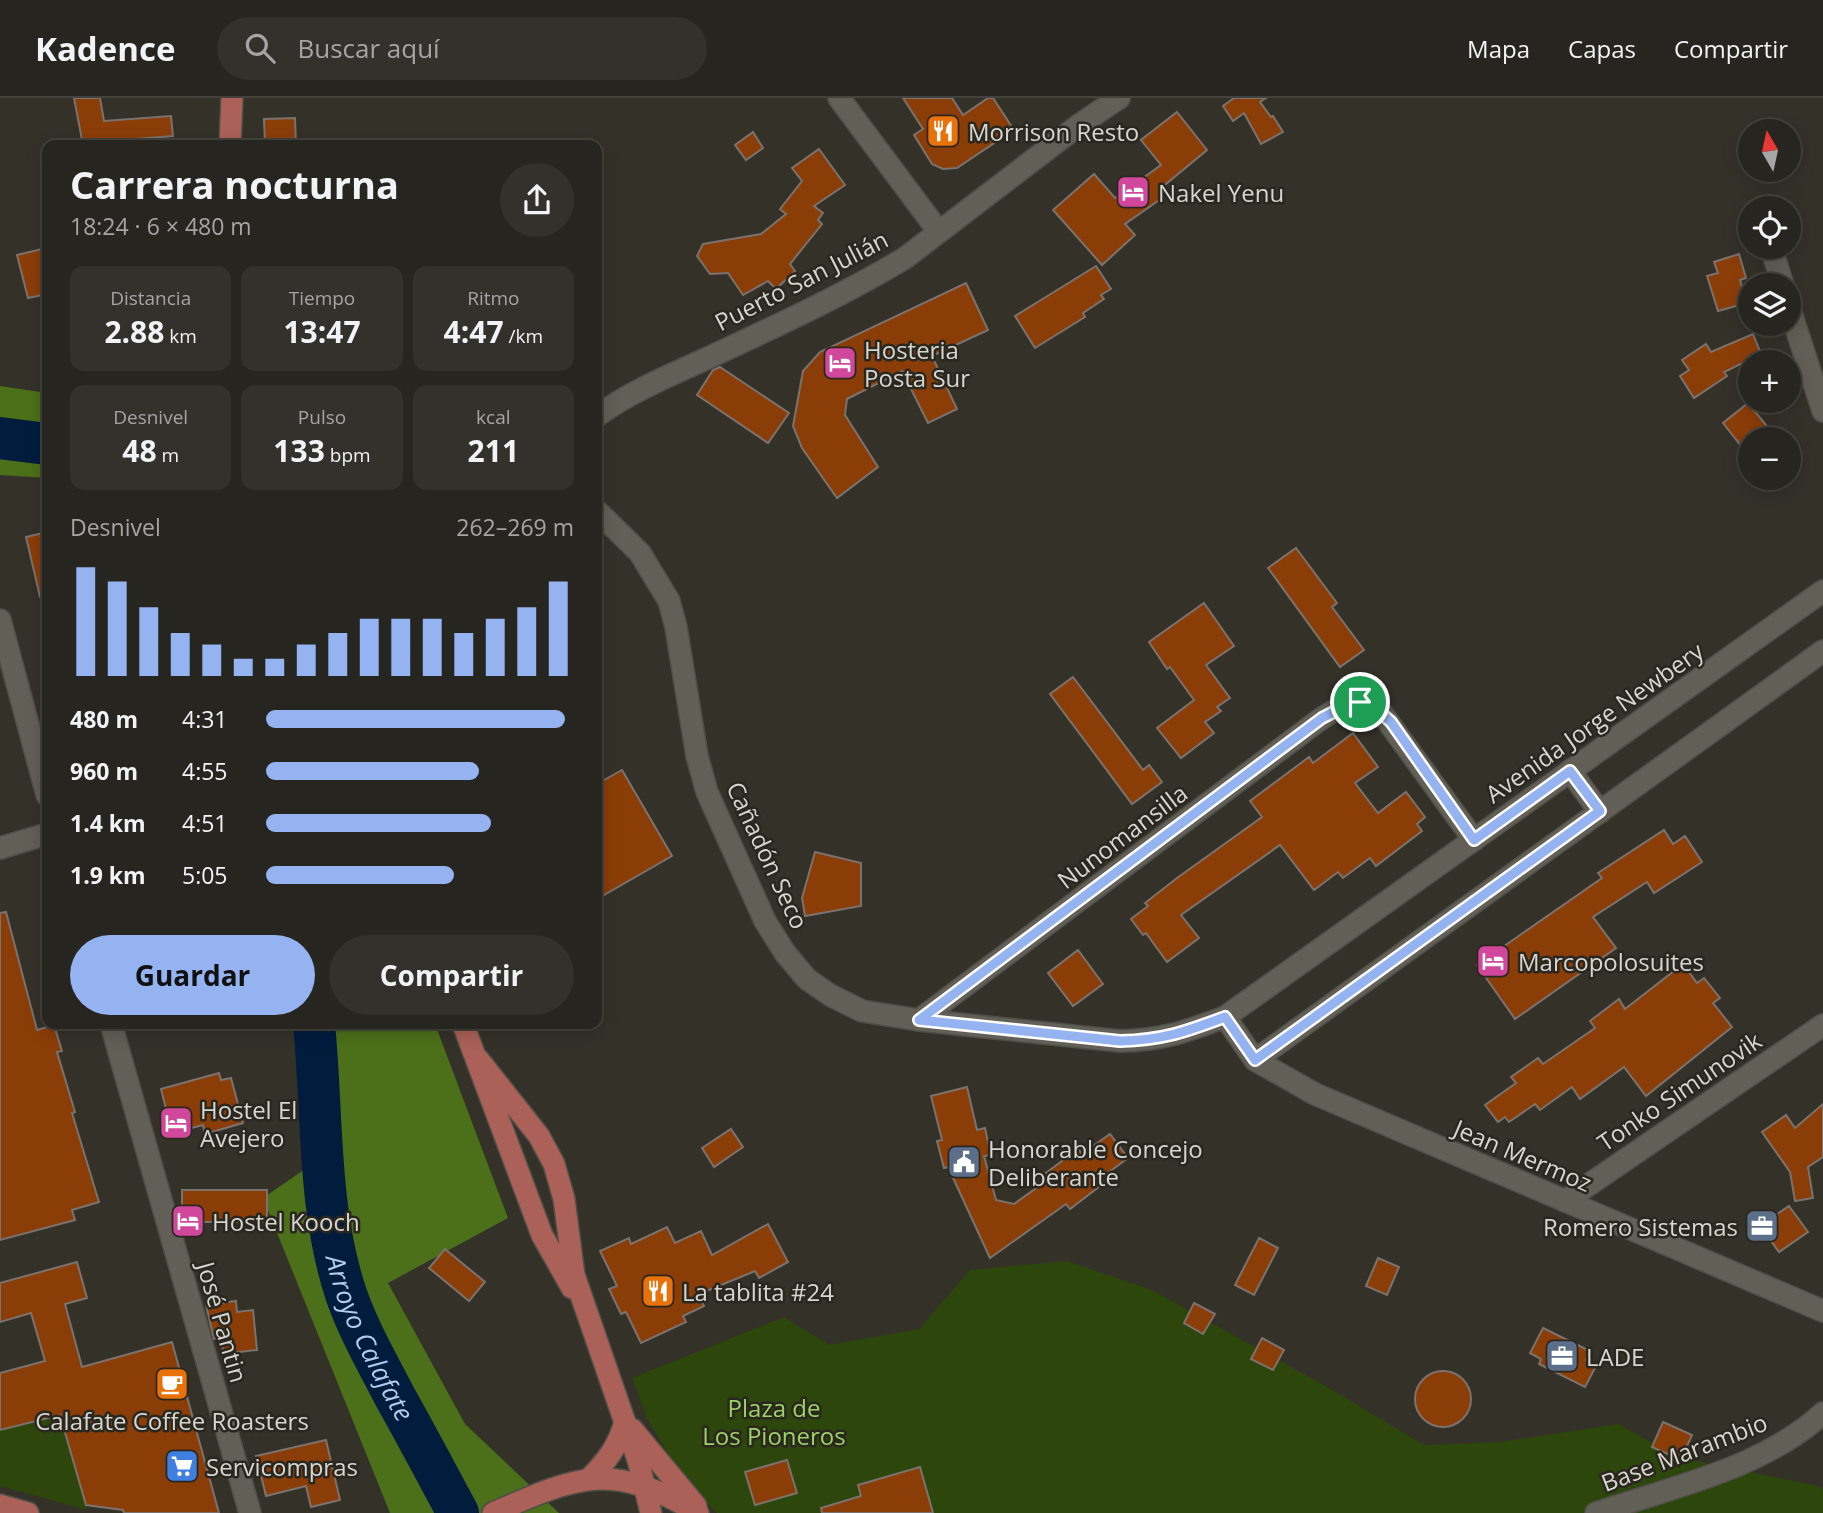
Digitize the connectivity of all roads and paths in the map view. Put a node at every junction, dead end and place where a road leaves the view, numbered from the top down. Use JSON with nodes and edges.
{"nodes":[{"id":1,"x":232,"y":98,"type":"edge"},
{"id":2,"x":839,"y":98,"type":"edge"},
{"id":3,"x":1119,"y":98,"type":"edge"},
{"id":4,"x":230,"y":140,"type":"edge"},
{"id":5,"x":939,"y":232,"type":"junction"},
{"id":6,"x":1798,"y":336,"type":"edge"},
{"id":7,"x":1823,"y":411,"type":"edge"},
{"id":8,"x":602,"y":413,"type":"edge"},
{"id":9,"x":602,"y":516,"type":"edge"},
{"id":10,"x":1823,"y":591,"type":"edge"},
{"id":11,"x":0,"y":620,"type":"edge"},
{"id":12,"x":1823,"y":651,"type":"edge"},
{"id":13,"x":1570,"y":771,"type":"junction"},
{"id":14,"x":42,"y":776,"type":"edge"},
{"id":15,"x":1600,"y":811,"type":"junction"},
{"id":16,"x":42,"y":835,"type":"edge"},
{"id":17,"x":1474,"y":840,"type":"junction"},
{"id":18,"x":0,"y":848,"type":"edge"},
{"id":19,"x":1225,"y":1017,"type":"junction"},
{"id":20,"x":919,"y":1020,"type":"junction"},
{"id":21,"x":1823,"y":1025,"type":"edge"},
{"id":22,"x":112,"y":1029,"type":"edge"},
{"id":23,"x":465,"y":1029,"type":"edge"},
{"id":24,"x":478,"y":1059,"type":"junction"},
{"id":25,"x":1255,"y":1060,"type":"junction"},
{"id":26,"x":1564,"y":1201,"type":"junction"},
{"id":27,"x":584,"y":1308,"type":"junction"},
{"id":28,"x":1823,"y":1311,"type":"edge"},
{"id":29,"x":1823,"y":1413,"type":"edge"},
{"id":30,"x":625,"y":1422,"type":"junction"},
{"id":31,"x":590,"y":1478,"type":"junction"},
{"id":32,"x":645,"y":1487,"type":"junction"},
{"id":33,"x":0,"y":1506,"type":"edge"},
{"id":34,"x":28,"y":1513,"type":"edge"},
{"id":35,"x":250,"y":1513,"type":"edge"},
{"id":36,"x":493,"y":1513,"type":"edge"},
{"id":37,"x":652,"y":1513,"type":"edge"},
{"id":38,"x":700,"y":1513,"type":"edge"},
{"id":39,"x":1596,"y":1513,"type":"edge"}],
"edges":[{"from":1,"to":4,"type":"main road"},
{"from":2,"to":5,"type":"street"},
{"from":3,"to":5,"type":"street","name":"Puerto San Julián"},
{"from":5,"to":8,"type":"street","name":"Puerto San Julián"},
{"from":6,"to":7,"type":"street"},
{"from":9,"to":20,"type":"street","name":"Cañadón Seco"},
{"from":10,"to":13,"type":"street","name":"Avenida Jorge Newbery"},
{"from":11,"to":14,"type":"street"},
{"from":12,"to":15,"type":"street"},
{"from":13,"to":15,"type":"street"},
{"from":13,"to":17,"type":"street","name":"Avenida Jorge Newbery"},
{"from":15,"to":25,"type":"street"},
{"from":16,"to":18,"type":"street"},
{"from":17,"to":19,"type":"street","name":"Avenida Jorge Newbery"},
{"from":17,"to":20,"type":"street","name":"Nunomansilla"},
{"from":19,"to":20,"type":"street","name":"Cañadón Seco"},
{"from":19,"to":25,"type":"street","name":"Jean Mermoz"},
{"from":21,"to":26,"type":"street","name":"Tonko Simunovik"},
{"from":22,"to":35,"type":"street","name":"José Pantin"},
{"from":23,"to":24,"type":"main road"},
{"from":24,"to":27,"type":"main road"},
{"from":24,"to":27,"type":"main road"},
{"from":25,"to":26,"type":"street","name":"Jean Mermoz"},
{"from":26,"to":28,"type":"street","name":"Jean Mermoz"},
{"from":27,"to":30,"type":"main road"},
{"from":29,"to":39,"type":"street","name":"Base Marambio"},
{"from":30,"to":31,"type":"main road"},
{"from":30,"to":32,"type":"main road"},
{"from":30,"to":38,"type":"main road"},
{"from":31,"to":32,"type":"main road"},
{"from":31,"to":36,"type":"main road"},
{"from":32,"to":37,"type":"main road"},
{"from":32,"to":38,"type":"main road"},
{"from":33,"to":34,"type":"main road"}]}
